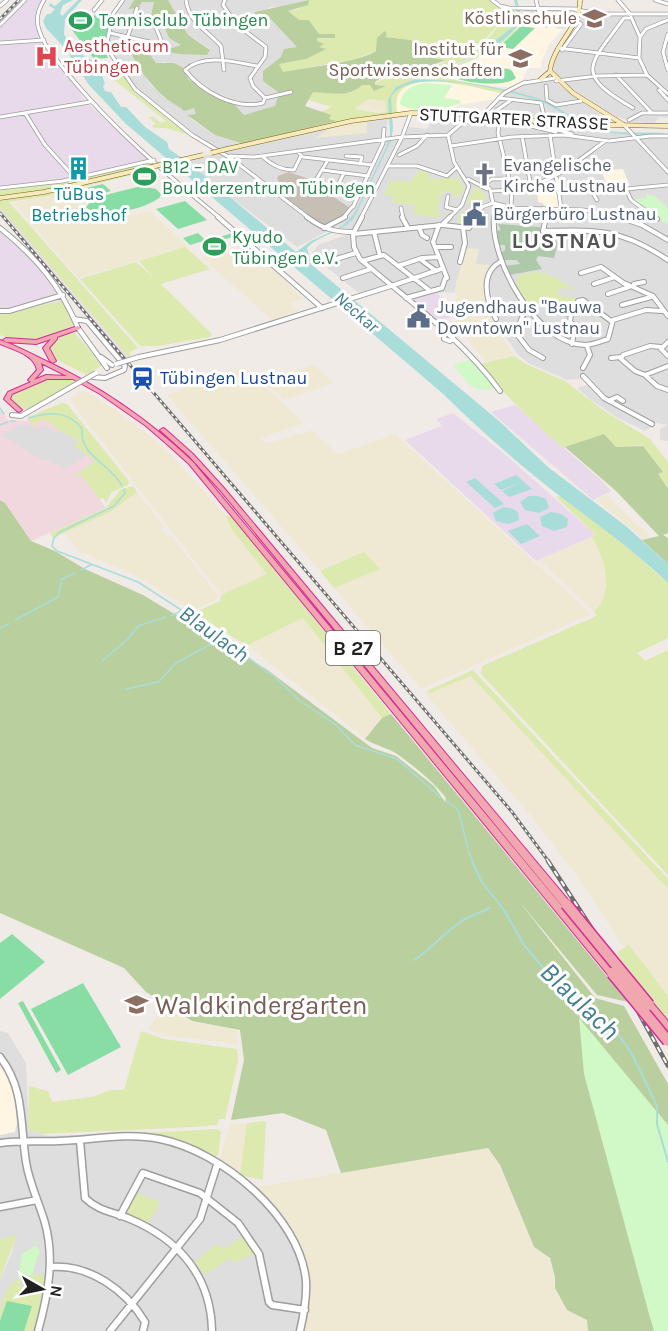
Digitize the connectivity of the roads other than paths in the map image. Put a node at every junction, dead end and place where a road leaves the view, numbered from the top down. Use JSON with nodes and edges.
{"nodes":[{"id":1,"x":7,"y":0,"type":"edge"},
{"id":2,"x":26,"y":0,"type":"edge"},
{"id":3,"x":44,"y":0,"type":"edge"},
{"id":4,"x":102,"y":0,"type":"edge"},
{"id":5,"x":123,"y":0,"type":"edge"},
{"id":6,"x":186,"y":0,"type":"edge"},
{"id":7,"x":225,"y":0,"type":"edge"},
{"id":8,"x":492,"y":0,"type":"edge"},
{"id":9,"x":536,"y":0,"type":"edge"},
{"id":10,"x":578,"y":0,"type":"edge"},
{"id":11,"x":618,"y":0,"type":"edge"},
{"id":12,"x":656,"y":0,"type":"edge"},
{"id":13,"x":660,"y":0,"type":"edge"},
{"id":14,"x":668,"y":2,"type":"edge"},
{"id":15,"x":0,"y":6,"type":"edge"},
{"id":16,"x":137,"y":8,"type":"dead end"},
{"id":17,"x":538,"y":9,"type":"junction"},
{"id":18,"x":94,"y":10,"type":"dead end"},
{"id":19,"x":578,"y":11,"type":"junction"},
{"id":20,"x":668,"y":13,"type":"edge"},
{"id":21,"x":630,"y":16,"type":"junction"},
{"id":22,"x":152,"y":18,"type":"dead end"},
{"id":23,"x":574,"y":20,"type":"junction"},
{"id":24,"x":668,"y":20,"type":"edge"},
{"id":25,"x":0,"y":25,"type":"edge"},
{"id":26,"x":546,"y":25,"type":"dead end"},
{"id":27,"x":110,"y":33,"type":"junction"},
{"id":28,"x":640,"y":33,"type":"junction"},
{"id":29,"x":668,"y":34,"type":"edge"},
{"id":30,"x":128,"y":36,"type":"junction"},
{"id":31,"x":44,"y":40,"type":"junction"},
{"id":32,"x":0,"y":43,"type":"edge"},
{"id":33,"x":564,"y":49,"type":"junction"},
{"id":34,"x":555,"y":50,"type":"junction"},
{"id":35,"x":598,"y":52,"type":"junction"},
{"id":36,"x":639,"y":58,"type":"junction"},
{"id":37,"x":223,"y":60,"type":"junction"},
{"id":38,"x":257,"y":66,"type":"junction"},
{"id":39,"x":224,"y":70,"type":"dead end"},
{"id":40,"x":668,"y":70,"type":"edge"},
{"id":41,"x":548,"y":73,"type":"junction"},
{"id":42,"x":616,"y":75,"type":"junction"},
{"id":43,"x":647,"y":75,"type":"junction"},
{"id":44,"x":592,"y":76,"type":"junction"},
{"id":45,"x":555,"y":79,"type":"junction"},
{"id":46,"x":539,"y":80,"type":"junction"},
{"id":47,"x":546,"y":86,"type":"dead end"},
{"id":48,"x":658,"y":87,"type":"junction"},
{"id":49,"x":291,"y":92,"type":"dead end"},
{"id":50,"x":668,"y":94,"type":"edge"},
{"id":51,"x":265,"y":98,"type":"junction"},
{"id":52,"x":499,"y":98,"type":"junction"},
{"id":53,"x":581,"y":100,"type":"junction"},
{"id":54,"x":668,"y":100,"type":"edge"},
{"id":55,"x":510,"y":101,"type":"junction"},
{"id":56,"x":90,"y":102,"type":"junction"},
{"id":57,"x":633,"y":108,"type":"dead end"},
{"id":58,"x":494,"y":112,"type":"dead end"},
{"id":59,"x":651,"y":112,"type":"junction"},
{"id":60,"x":25,"y":113,"type":"junction"},
{"id":61,"x":668,"y":113,"type":"edge"},
{"id":62,"x":483,"y":115,"type":"junction"},
{"id":63,"x":544,"y":116,"type":"dead end"},
{"id":64,"x":0,"y":117,"type":"edge"},
{"id":65,"x":409,"y":117,"type":"junction"},
{"id":66,"x":452,"y":118,"type":"dead end"},
{"id":67,"x":608,"y":118,"type":"junction"},
{"id":68,"x":616,"y":119,"type":"junction"},
{"id":69,"x":629,"y":120,"type":"dead end"},
{"id":70,"x":503,"y":121,"type":"junction"},
{"id":71,"x":461,"y":124,"type":"junction"},
{"id":72,"x":604,"y":125,"type":"junction"},
{"id":73,"x":622,"y":125,"type":"junction"},
{"id":74,"x":640,"y":125,"type":"junction"},
{"id":75,"x":668,"y":126,"type":"edge"},
{"id":76,"x":553,"y":127,"type":"junction"},
{"id":77,"x":384,"y":129,"type":"dead end"},
{"id":78,"x":626,"y":133,"type":"junction"},
{"id":79,"x":427,"y":135,"type":"junction"},
{"id":80,"x":448,"y":135,"type":"junction"},
{"id":81,"x":550,"y":135,"type":"junction"},
{"id":82,"x":522,"y":136,"type":"junction"},
{"id":83,"x":402,"y":137,"type":"junction"},
{"id":84,"x":470,"y":137,"type":"dead end"},
{"id":85,"x":636,"y":137,"type":"junction"},
{"id":86,"x":666,"y":137,"type":"edge"},
{"id":87,"x":500,"y":138,"type":"junction"},
{"id":88,"x":583,"y":138,"type":"junction"},
{"id":89,"x":385,"y":139,"type":"junction"},
{"id":90,"x":616,"y":140,"type":"junction"},
{"id":91,"x":605,"y":141,"type":"junction"},
{"id":92,"x":469,"y":144,"type":"junction"},
{"id":93,"x":451,"y":146,"type":"junction"},
{"id":94,"x":297,"y":151,"type":"junction"},
{"id":95,"x":399,"y":155,"type":"dead end"},
{"id":96,"x":227,"y":156,"type":"junction"},
{"id":97,"x":261,"y":156,"type":"junction"},
{"id":98,"x":301,"y":156,"type":"junction"},
{"id":99,"x":345,"y":156,"type":"dead end"},
{"id":100,"x":154,"y":160,"type":"junction"},
{"id":101,"x":328,"y":160,"type":"junction"},
{"id":102,"x":360,"y":164,"type":"junction"},
{"id":103,"x":527,"y":164,"type":"junction"},
{"id":104,"x":556,"y":164,"type":"junction"},
{"id":105,"x":373,"y":165,"type":"junction"},
{"id":106,"x":387,"y":166,"type":"junction"},
{"id":107,"x":457,"y":167,"type":"junction"},
{"id":108,"x":322,"y":170,"type":"junction"},
{"id":109,"x":668,"y":171,"type":"edge"},
{"id":110,"x":344,"y":173,"type":"junction"},
{"id":111,"x":557,"y":173,"type":"junction"},
{"id":112,"x":368,"y":176,"type":"junction"},
{"id":113,"x":75,"y":178,"type":"junction"},
{"id":114,"x":466,"y":178,"type":"junction"},
{"id":115,"x":509,"y":179,"type":"junction"},
{"id":116,"x":316,"y":180,"type":"dead end"},
{"id":117,"x":668,"y":185,"type":"edge"},
{"id":118,"x":531,"y":187,"type":"junction"},
{"id":119,"x":0,"y":188,"type":"edge"},
{"id":120,"x":559,"y":189,"type":"junction"},
{"id":121,"x":626,"y":189,"type":"junction"},
{"id":122,"x":491,"y":190,"type":"junction"},
{"id":123,"x":512,"y":190,"type":"junction"},
{"id":124,"x":591,"y":190,"type":"junction"},
{"id":125,"x":334,"y":193,"type":"dead end"},
{"id":126,"x":448,"y":196,"type":"dead end"},
{"id":127,"x":0,"y":197,"type":"edge"},
{"id":128,"x":494,"y":204,"type":"junction"},
{"id":129,"x":511,"y":207,"type":"junction"},
{"id":130,"x":401,"y":208,"type":"dead end"},
{"id":131,"x":544,"y":208,"type":"junction"},
{"id":132,"x":561,"y":208,"type":"junction"},
{"id":133,"x":457,"y":210,"type":"junction"},
{"id":134,"x":605,"y":213,"type":"junction"},
{"id":135,"x":657,"y":219,"type":"dead end"},
{"id":136,"x":441,"y":225,"type":"junction"},
{"id":137,"x":419,"y":227,"type":"junction"},
{"id":138,"x":408,"y":228,"type":"junction"},
{"id":139,"x":463,"y":228,"type":"junction"},
{"id":140,"x":324,"y":229,"type":"junction"},
{"id":141,"x":1,"y":230,"type":"edge"},
{"id":142,"x":374,"y":232,"type":"junction"},
{"id":143,"x":353,"y":233,"type":"junction"},
{"id":144,"x":427,"y":238,"type":"dead end"},
{"id":145,"x":668,"y":240,"type":"edge"},
{"id":146,"x":436,"y":247,"type":"junction"},
{"id":147,"x":451,"y":247,"type":"dead end"},
{"id":148,"x":356,"y":253,"type":"junction"},
{"id":149,"x":380,"y":255,"type":"junction"},
{"id":150,"x":439,"y":257,"type":"junction"},
{"id":151,"x":420,"y":259,"type":"junction"},
{"id":152,"x":668,"y":260,"type":"edge"},
{"id":153,"x":362,"y":261,"type":"junction"},
{"id":154,"x":502,"y":261,"type":"junction"},
{"id":155,"x":326,"y":262,"type":"dead end"},
{"id":156,"x":460,"y":262,"type":"dead end"},
{"id":157,"x":398,"y":266,"type":"junction"},
{"id":158,"x":371,"y":269,"type":"junction"},
{"id":159,"x":581,"y":273,"type":"dead end"},
{"id":160,"x":615,"y":277,"type":"junction"},
{"id":161,"x":344,"y":278,"type":"dead end"},
{"id":162,"x":414,"y":278,"type":"junction"},
{"id":163,"x":644,"y":282,"type":"dead end"},
{"id":164,"x":624,"y":283,"type":"junction"},
{"id":165,"x":594,"y":284,"type":"dead end"},
{"id":166,"x":635,"y":285,"type":"junction"},
{"id":167,"x":391,"y":286,"type":"junction"},
{"id":168,"x":629,"y":287,"type":"junction"},
{"id":169,"x":429,"y":290,"type":"junction"},
{"id":170,"x":608,"y":294,"type":"dead end"},
{"id":171,"x":64,"y":296,"type":"junction"},
{"id":172,"x":360,"y":296,"type":"joint"},
{"id":173,"x":651,"y":297,"type":"junction"},
{"id":174,"x":406,"y":298,"type":"junction"},
{"id":175,"x":586,"y":303,"type":"dead end"},
{"id":176,"x":622,"y":305,"type":"dead end"},
{"id":177,"x":322,"y":308,"type":"junction"},
{"id":178,"x":0,"y":311,"type":"edge"},
{"id":179,"x":530,"y":311,"type":"junction"},
{"id":180,"x":662,"y":311,"type":"junction"},
{"id":181,"x":570,"y":314,"type":"dead end"},
{"id":182,"x":668,"y":316,"type":"edge"},
{"id":183,"x":74,"y":319,"type":"junction"},
{"id":184,"x":496,"y":319,"type":"dead end"},
{"id":185,"x":611,"y":323,"type":"junction"},
{"id":186,"x":79,"y":330,"type":"junction"},
{"id":187,"x":446,"y":331,"type":"junction"},
{"id":188,"x":453,"y":338,"type":"junction"},
{"id":189,"x":2,"y":340,"type":"edge"},
{"id":190,"x":668,"y":342,"type":"edge"},
{"id":191,"x":572,"y":344,"type":"junction"},
{"id":192,"x":587,"y":345,"type":"junction"},
{"id":193,"x":662,"y":347,"type":"junction"},
{"id":194,"x":18,"y":350,"type":"junction"},
{"id":195,"x":668,"y":356,"type":"edge"},
{"id":196,"x":621,"y":357,"type":"junction"},
{"id":197,"x":543,"y":358,"type":"dead end"},
{"id":198,"x":611,"y":358,"type":"dead end"},
{"id":199,"x":53,"y":361,"type":"junction"},
{"id":200,"x":112,"y":366,"type":"junction"},
{"id":201,"x":668,"y":366,"type":"edge"},
{"id":202,"x":583,"y":368,"type":"dead end"},
{"id":203,"x":94,"y":375,"type":"junction"},
{"id":204,"x":645,"y":375,"type":"junction"},
{"id":205,"x":583,"y":376,"type":"dead end"},
{"id":206,"x":88,"y":384,"type":"junction"},
{"id":207,"x":668,"y":390,"type":"edge"},
{"id":208,"x":500,"y":391,"type":"dead end"},
{"id":209,"x":610,"y":400,"type":"junction"},
{"id":210,"x":616,"y":404,"type":"junction"},
{"id":211,"x":19,"y":411,"type":"junction"},
{"id":212,"x":652,"y":424,"type":"dead end"},
{"id":213,"x":562,"y":906,"type":"junction"},
{"id":214,"x":668,"y":1028,"type":"edge"},
{"id":215,"x":668,"y":1041,"type":"edge"},
{"id":216,"x":0,"y":1057,"type":"edge"},
{"id":217,"x":23,"y":1139,"type":"junction"},
{"id":218,"x":80,"y":1141,"type":"junction"},
{"id":219,"x":0,"y":1143,"type":"edge"},
{"id":220,"x":217,"y":1165,"type":"junction"},
{"id":221,"x":208,"y":1198,"type":"junction"},
{"id":222,"x":37,"y":1200,"type":"junction"},
{"id":223,"x":0,"y":1207,"type":"edge"},
{"id":224,"x":120,"y":1216,"type":"junction"},
{"id":225,"x":177,"y":1250,"type":"junction"},
{"id":226,"x":51,"y":1268,"type":"junction"},
{"id":227,"x":132,"y":1305,"type":"junction"},
{"id":228,"x":305,"y":1310,"type":"junction"},
{"id":229,"x":39,"y":1331,"type":"edge"},
{"id":230,"x":110,"y":1331,"type":"edge"},
{"id":231,"x":143,"y":1331,"type":"edge"},
{"id":232,"x":212,"y":1331,"type":"edge"},
{"id":233,"x":300,"y":1331,"type":"edge"}],
"edges":[{"from":1,"to":15,"type":"street"},
{"from":2,"to":25,"type":"street"},
{"from":3,"to":31,"type":"street"},
{"from":4,"to":18,"type":"street"},
{"from":5,"to":27,"type":"street"},
{"from":6,"to":37,"type":"street"},
{"from":7,"to":38,"type":"street"},
{"from":8,"to":17,"type":"street"},
{"from":9,"to":17,"type":"street"},
{"from":10,"to":19,"type":"main road"},
{"from":11,"to":21,"type":"street"},
{"from":12,"to":14,"type":"street"},
{"from":13,"to":14,"type":"street"},
{"from":16,"to":30,"type":"street"},
{"from":17,"to":19,"type":"street"},
{"from":17,"to":26,"type":"street"},
{"from":19,"to":21,"type":"street"},
{"from":19,"to":21,"type":"street"},
{"from":19,"to":23,"type":"main road"},
{"from":19,"to":34,"type":"main road"},
{"from":20,"to":21,"type":"street"},
{"from":21,"to":28,"type":"street"},
{"from":21,"to":35,"type":"street"},
{"from":22,"to":30,"type":"street"},
{"from":23,"to":33,"type":"street"},
{"from":23,"to":34,"type":"main road"},
{"from":24,"to":28,"type":"street"},
{"from":27,"to":30,"type":"street"},
{"from":27,"to":96,"type":"street"},
{"from":28,"to":36,"type":"street"},
{"from":29,"to":40,"type":"street"},
{"from":31,"to":32,"type":"street"},
{"from":31,"to":56,"type":"street"},
{"from":33,"to":34,"type":"street"},
{"from":33,"to":34,"type":"street"},
{"from":33,"to":35,"type":"street"},
{"from":34,"to":41,"type":"main road"},
{"from":34,"to":45,"type":"main road"},
{"from":35,"to":36,"type":"street"},
{"from":35,"to":44,"type":"street"},
{"from":36,"to":43,"type":"street"},
{"from":37,"to":38,"type":"street"},
{"from":37,"to":39,"type":"street"},
{"from":37,"to":51,"type":"street"},
{"from":38,"to":51,"type":"street"},
{"from":41,"to":45,"type":"main road"},
{"from":41,"to":46,"type":"main road"},
{"from":42,"to":43,"type":"street"},
{"from":42,"to":44,"type":"street"},
{"from":42,"to":59,"type":"street"},
{"from":43,"to":48,"type":"street"},
{"from":44,"to":45,"type":"street"},
{"from":44,"to":57,"type":"street"},
{"from":45,"to":46,"type":"street"},
{"from":45,"to":53,"type":"main road"},
{"from":45,"to":68,"type":"main road"},
{"from":46,"to":52,"type":"street"},
{"from":47,"to":53,"type":"street"},
{"from":48,"to":50,"type":"street"},
{"from":48,"to":54,"type":"street"},
{"from":49,"to":51,"type":"street"},
{"from":52,"to":55,"type":"street"},
{"from":52,"to":62,"type":"street"},
{"from":53,"to":67,"type":"main road"},
{"from":55,"to":58,"type":"street"},
{"from":55,"to":63,"type":"street"},
{"from":56,"to":60,"type":"street"},
{"from":56,"to":100,"type":"street"},
{"from":59,"to":61,"type":"street"},
{"from":59,"to":69,"type":"street"},
{"from":60,"to":64,"type":"street"},
{"from":60,"to":113,"type":"street"},
{"from":62,"to":65,"type":"main road","name":"STUTTGARTER STRASSE"},
{"from":62,"to":70,"type":"street"},
{"from":62,"to":71,"type":"street"},
{"from":62,"to":76,"type":"main road","name":"STUTTGARTER STRASSE"},
{"from":65,"to":83,"type":"street"},
{"from":65,"to":127,"type":"main road","name":"STUTTGARTER STRASSE","bridge":true},
{"from":66,"to":71,"type":"street"},
{"from":67,"to":72,"type":"main road"},
{"from":67,"to":73,"type":"main road"},
{"from":68,"to":73,"type":"main road"},
{"from":68,"to":74,"type":"main road"},
{"from":70,"to":76,"type":"street"},
{"from":70,"to":87,"type":"street"},
{"from":71,"to":80,"type":"street"},
{"from":72,"to":73,"type":"main road","name":"STUTTGARTER STRASSE"},
{"from":72,"to":76,"type":"main road","name":"STUTTGARTER STRASSE"},
{"from":73,"to":74,"type":"main road","name":"STUTTGARTER STRASSE"},
{"from":73,"to":78,"type":"street"},
{"from":74,"to":75,"type":"main road"},
{"from":76,"to":88,"type":"street"},
{"from":77,"to":89,"type":"street"},
{"from":78,"to":85,"type":"street"},
{"from":78,"to":90,"type":"street"},
{"from":79,"to":80,"type":"street"},
{"from":79,"to":83,"type":"street"},
{"from":79,"to":95,"type":"street"},
{"from":80,"to":93,"type":"street"},
{"from":81,"to":82,"type":"street"},
{"from":81,"to":88,"type":"street"},
{"from":81,"to":104,"type":"street"},
{"from":82,"to":87,"type":"street"},
{"from":82,"to":103,"type":"street"},
{"from":83,"to":89,"type":"street"},
{"from":83,"to":106,"type":"street"},
{"from":84,"to":92,"type":"street"},
{"from":85,"to":86,"type":"street"},
{"from":85,"to":90,"type":"street"},
{"from":85,"to":109,"type":"street"},
{"from":87,"to":92,"type":"street"},
{"from":87,"to":115,"type":"street"},
{"from":88,"to":91,"type":"street"},
{"from":89,"to":94,"type":"street"},
{"from":89,"to":105,"type":"street"},
{"from":90,"to":91,"type":"street"},
{"from":91,"to":111,"type":"street"},
{"from":92,"to":93,"type":"street"},
{"from":93,"to":107,"type":"street"},
{"from":94,"to":97,"type":"street"},
{"from":94,"to":98,"type":"street"},
{"from":96,"to":97,"type":"street"},
{"from":96,"to":140,"type":"street"},
{"from":97,"to":98,"type":"street"},
{"from":98,"to":101,"type":"street"},
{"from":99,"to":102,"type":"street"},
{"from":100,"to":113,"type":"street"},
{"from":100,"to":177,"type":"street"},
{"from":101,"to":102,"type":"street"},
{"from":101,"to":108,"type":"street"},
{"from":102,"to":105,"type":"street"},
{"from":103,"to":104,"type":"street"},
{"from":103,"to":118,"type":"street"},
{"from":104,"to":111,"type":"street"},
{"from":105,"to":112,"type":"street"},
{"from":106,"to":107,"type":"street"},
{"from":106,"to":143,"type":"street"},
{"from":107,"to":114,"type":"street"},
{"from":108,"to":110,"type":"street"},
{"from":108,"to":116,"type":"street"},
{"from":110,"to":112,"type":"street"},
{"from":110,"to":125,"type":"street"},
{"from":111,"to":118,"type":"street"},
{"from":111,"to":120,"type":"street"},
{"from":112,"to":140,"type":"street"},
{"from":113,"to":119,"type":"street"},
{"from":114,"to":122,"type":"street"},
{"from":114,"to":133,"type":"street"},
{"from":115,"to":122,"type":"street"},
{"from":115,"to":123,"type":"street"},
{"from":117,"to":121,"type":"street"},
{"from":118,"to":120,"type":"street"},
{"from":118,"to":123,"type":"street"},
{"from":120,"to":124,"type":"street"},
{"from":120,"to":132,"type":"street"},
{"from":121,"to":124,"type":"street"},
{"from":121,"to":135,"type":"street"},
{"from":122,"to":123,"type":"street"},
{"from":122,"to":128,"type":"street"},
{"from":123,"to":129,"type":"street"},
{"from":124,"to":134,"type":"street"},
{"from":126,"to":133,"type":"street"},
{"from":128,"to":129,"type":"street"},
{"from":128,"to":139,"type":"street"},
{"from":128,"to":154,"type":"street"},
{"from":129,"to":131,"type":"street"},
{"from":130,"to":138,"type":"street"},
{"from":131,"to":132,"type":"street"},
{"from":131,"to":152,"type":"street"},
{"from":132,"to":134,"type":"street"},
{"from":133,"to":136,"type":"street"},
{"from":134,"to":145,"type":"street"},
{"from":136,"to":137,"type":"street"},
{"from":136,"to":139,"type":"street"},
{"from":136,"to":146,"type":"street"},
{"from":137,"to":138,"type":"street"},
{"from":137,"to":144,"type":"street"},
{"from":138,"to":142,"type":"street"},
{"from":139,"to":156,"type":"street"},
{"from":140,"to":143,"type":"street"},
{"from":141,"to":171,"type":"street"},
{"from":142,"to":143,"type":"street"},
{"from":142,"to":149,"type":"street"},
{"from":143,"to":148,"type":"street"},
{"from":146,"to":147,"type":"street"},
{"from":146,"to":150,"type":"street"},
{"from":148,"to":153,"type":"street"},
{"from":148,"to":155,"type":"street"},
{"from":149,"to":153,"type":"street"},
{"from":149,"to":157,"type":"street"},
{"from":150,"to":151,"type":"street"},
{"from":150,"to":169,"type":"street"},
{"from":151,"to":157,"type":"street"},
{"from":151,"to":162,"type":"street"},
{"from":153,"to":158,"type":"street"},
{"from":154,"to":179,"type":"street"},
{"from":154,"to":184,"type":"street"},
{"from":157,"to":162,"type":"street"},
{"from":158,"to":161,"type":"street"},
{"from":158,"to":167,"type":"street"},
{"from":159,"to":160,"type":"street"},
{"from":160,"to":164,"type":"street"},
{"from":160,"to":165,"type":"street"},
{"from":162,"to":167,"type":"street"},
{"from":162,"to":169,"type":"street"},
{"from":163,"to":166,"type":"street"},
{"from":164,"to":166,"type":"street"},
{"from":164,"to":168,"type":"street"},
{"from":166,"to":168,"type":"street"},
{"from":166,"to":173,"type":"street"},
{"from":167,"to":172,"type":"street"},
{"from":167,"to":174,"type":"street"},
{"from":168,"to":170,"type":"street"},
{"from":169,"to":174,"type":"street"},
{"from":171,"to":178,"type":"street"},
{"from":171,"to":183,"type":"street"},
{"from":172,"to":177,"type":"street"},
{"from":173,"to":176,"type":"street"},
{"from":173,"to":180,"type":"street"},
{"from":174,"to":187,"type":"street"},
{"from":175,"to":185,"type":"street"},
{"from":177,"to":200,"type":"street","bridge":true},
{"from":179,"to":191,"type":"street"},
{"from":179,"to":197,"type":"street"},
{"from":180,"to":182,"type":"street"},
{"from":180,"to":185,"type":"street"},
{"from":181,"to":191,"type":"street"},
{"from":183,"to":186,"type":"street"},
{"from":183,"to":203,"type":"street"},
{"from":185,"to":192,"type":"street"},
{"from":186,"to":189,"type":"highway"},
{"from":186,"to":199,"type":"highway"},
{"from":186,"to":200,"type":"street"},
{"from":187,"to":188,"type":"street"},
{"from":187,"to":188,"type":"street"},
{"from":188,"to":208,"type":"street"},
{"from":189,"to":194,"type":"highway","number":"B 27"},
{"from":189,"to":199,"type":"highway","number":"B 27"},
{"from":190,"to":193,"type":"street"},
{"from":191,"to":192,"type":"street"},
{"from":192,"to":202,"type":"street"},
{"from":193,"to":195,"type":"street"},
{"from":193,"to":196,"type":"street"},
{"from":194,"to":206,"type":"highway","number":"B 27"},
{"from":194,"to":211,"type":"highway"},
{"from":196,"to":198,"type":"street"},
{"from":196,"to":204,"type":"street"},
{"from":199,"to":213,"type":"highway","number":"B 27"},
{"from":200,"to":203,"type":"street"},
{"from":201,"to":204,"type":"street"},
{"from":203,"to":211,"type":"street","bridge":true},
{"from":204,"to":207,"type":"street"},
{"from":205,"to":209,"type":"street"},
{"from":206,"to":211,"type":"highway"},
{"from":206,"to":213,"type":"highway","number":"B 27"},
{"from":209,"to":210,"type":"street"},
{"from":209,"to":210,"type":"street"},
{"from":210,"to":212,"type":"street"},
{"from":213,"to":214,"type":"highway","number":"B 27","bridge":true},
{"from":213,"to":215,"type":"highway","number":"B 27","bridge":true},
{"from":216,"to":217,"type":"street"},
{"from":217,"to":218,"type":"street"},
{"from":217,"to":219,"type":"street"},
{"from":217,"to":222,"type":"street"},
{"from":218,"to":220,"type":"street"},
{"from":218,"to":224,"type":"street"},
{"from":220,"to":221,"type":"street"},
{"from":220,"to":228,"type":"street"},
{"from":221,"to":224,"type":"street"},
{"from":221,"to":225,"type":"street"},
{"from":221,"to":228,"type":"street"},
{"from":222,"to":223,"type":"street"},
{"from":222,"to":226,"type":"street"},
{"from":224,"to":225,"type":"street"},
{"from":225,"to":227,"type":"street"},
{"from":225,"to":232,"type":"street"},
{"from":226,"to":227,"type":"street"},
{"from":226,"to":229,"type":"street"},
{"from":227,"to":230,"type":"street"},
{"from":227,"to":231,"type":"street"},
{"from":228,"to":233,"type":"street"}]}
